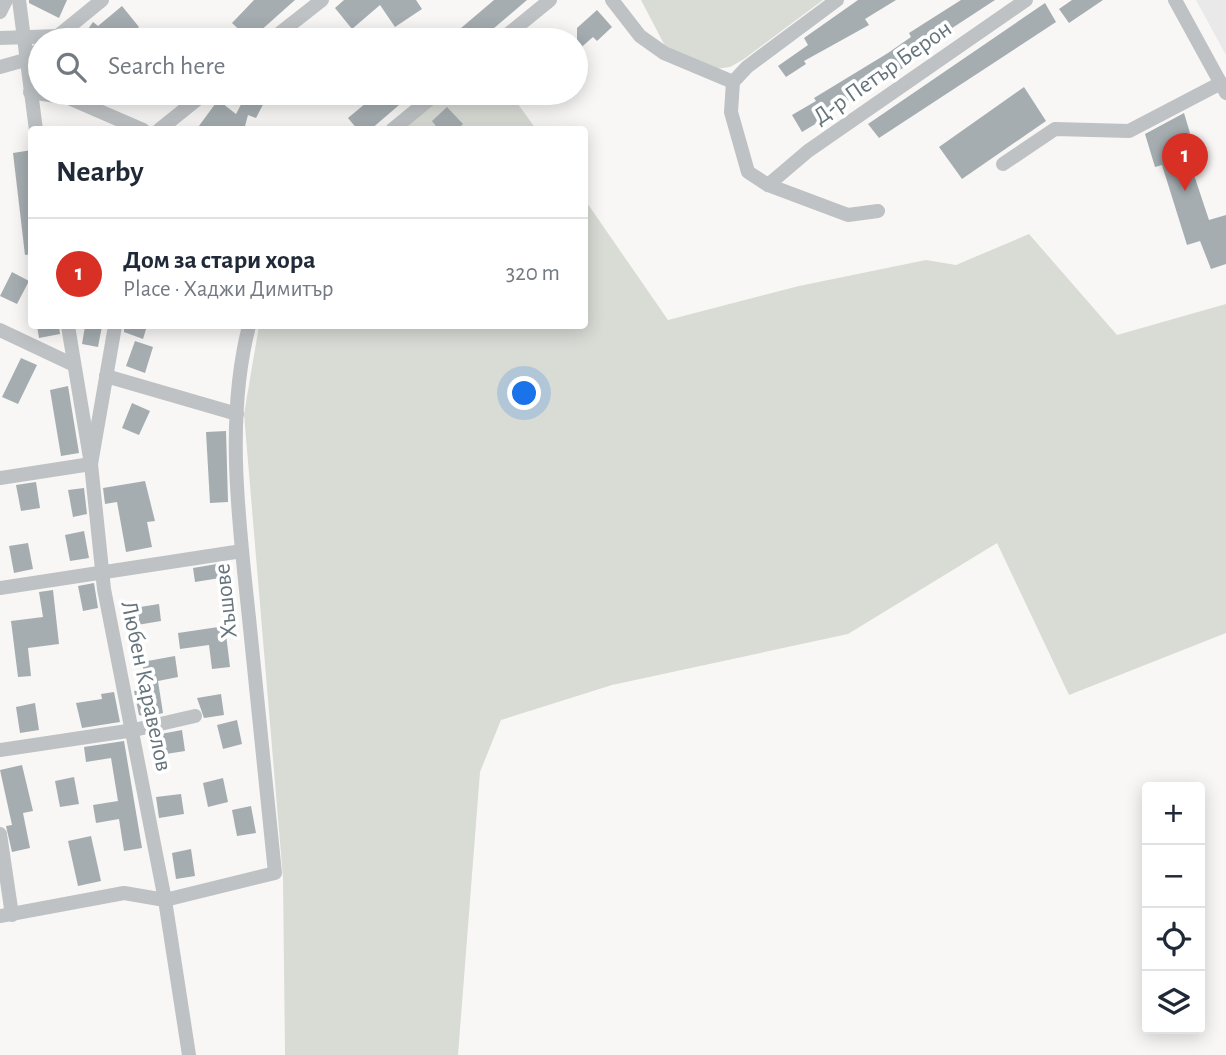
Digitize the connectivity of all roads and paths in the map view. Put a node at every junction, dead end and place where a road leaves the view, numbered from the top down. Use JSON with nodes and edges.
{"nodes":[{"id":1,"x":6,"y":0,"type":"edge"},
{"id":2,"x":19,"y":0,"type":"edge"},
{"id":3,"x":102,"y":0,"type":"edge"},
{"id":4,"x":322,"y":0,"type":"edge"},
{"id":5,"x":550,"y":0,"type":"edge"},
{"id":6,"x":612,"y":0,"type":"edge"},
{"id":7,"x":837,"y":0,"type":"edge"},
{"id":8,"x":1026,"y":0,"type":"edge"},
{"id":9,"x":1175,"y":0,"type":"edge"},
{"id":10,"x":0,"y":12,"type":"edge"},
{"id":11,"x":68,"y":28,"type":"edge"},
{"id":12,"x":286,"y":28,"type":"edge"},
{"id":13,"x":515,"y":28,"type":"edge"},
{"id":14,"x":22,"y":36,"type":"junction"},
{"id":15,"x":28,"y":36,"type":"edge"},
{"id":16,"x":0,"y":38,"type":"edge"},
{"id":17,"x":28,"y":58,"type":"edge"},
{"id":18,"x":25,"y":60,"type":"junction"},
{"id":19,"x":0,"y":67,"type":"edge"},
{"id":20,"x":28,"y":79,"type":"edge"},
{"id":21,"x":733,"y":82,"type":"junction"},
{"id":22,"x":1223,"y":88,"type":"edge"},
{"id":23,"x":32,"y":105,"type":"edge"},
{"id":24,"x":85,"y":105,"type":"edge"},
{"id":25,"x":190,"y":105,"type":"edge"},
{"id":26,"x":422,"y":105,"type":"edge"},
{"id":27,"x":35,"y":126,"type":"edge"},
{"id":28,"x":134,"y":126,"type":"edge"},
{"id":29,"x":164,"y":126,"type":"edge"},
{"id":30,"x":397,"y":126,"type":"edge"},
{"id":31,"x":1003,"y":164,"type":"dead end"},
{"id":32,"x":768,"y":184,"type":"junction"},
{"id":33,"x":878,"y":211,"type":"dead end"},
{"id":34,"x":69,"y":329,"type":"edge"},
{"id":35,"x":114,"y":329,"type":"edge"},
{"id":36,"x":248,"y":329,"type":"edge"},
{"id":37,"x":0,"y":331,"type":"edge"},
{"id":38,"x":75,"y":365,"type":"junction"},
{"id":39,"x":106,"y":376,"type":"junction"},
{"id":40,"x":237,"y":414,"type":"junction"},
{"id":41,"x":91,"y":464,"type":"junction"},
{"id":42,"x":0,"y":478,"type":"edge"},
{"id":43,"x":242,"y":551,"type":"junction"},
{"id":44,"x":102,"y":571,"type":"junction"},
{"id":45,"x":0,"y":588,"type":"edge"},
{"id":46,"x":195,"y":716,"type":"dead end"},
{"id":47,"x":134,"y":730,"type":"junction"},
{"id":48,"x":0,"y":750,"type":"edge"},
{"id":49,"x":0,"y":834,"type":"edge"},
{"id":50,"x":165,"y":900,"type":"junction"},
{"id":51,"x":6,"y":915,"type":"edge"},
{"id":52,"x":189,"y":1055,"type":"edge"}],
"edges":[{"from":1,"to":10,"type":"street"},
{"from":2,"to":14,"type":"street"},
{"from":3,"to":11,"type":"street"},
{"from":4,"to":12,"type":"street"},
{"from":5,"to":13,"type":"street"},
{"from":6,"to":21,"type":"street"},
{"from":7,"to":21,"type":"street"},
{"from":8,"to":32,"type":"street","name":"Д-р Петър Берон"},
{"from":9,"to":22,"type":"street"},
{"from":14,"to":15,"type":"street"},
{"from":14,"to":16,"type":"street"},
{"from":14,"to":18,"type":"street"},
{"from":17,"to":18,"type":"street"},
{"from":18,"to":19,"type":"street"},
{"from":18,"to":20,"type":"street"},
{"from":21,"to":32,"type":"street"},
{"from":22,"to":31,"type":"street"},
{"from":23,"to":27,"type":"street"},
{"from":24,"to":28,"type":"street"},
{"from":25,"to":29,"type":"street"},
{"from":26,"to":30,"type":"street"},
{"from":32,"to":33,"type":"street"},
{"from":34,"to":38,"type":"street","name":"Любен Каравелов"},
{"from":35,"to":39,"type":"street"},
{"from":36,"to":40,"type":"street","name":"Хъшове"},
{"from":37,"to":38,"type":"street"},
{"from":38,"to":41,"type":"street","name":"Любен Каравелов"},
{"from":39,"to":40,"type":"street"},
{"from":39,"to":41,"type":"street"},
{"from":40,"to":43,"type":"street","name":"Хъшове"},
{"from":41,"to":42,"type":"street"},
{"from":41,"to":44,"type":"street","name":"Любен Каравелов"},
{"from":43,"to":44,"type":"street"},
{"from":43,"to":50,"type":"street","name":"Хъшове"},
{"from":44,"to":45,"type":"street"},
{"from":44,"to":47,"type":"street","name":"Любен Каравелов"},
{"from":46,"to":47,"type":"street"},
{"from":47,"to":48,"type":"street"},
{"from":47,"to":50,"type":"street","name":"Любен Каравелов"},
{"from":49,"to":51,"type":"street"},
{"from":50,"to":51,"type":"street"},
{"from":50,"to":52,"type":"street","name":"Любен Каравелов"}]}
